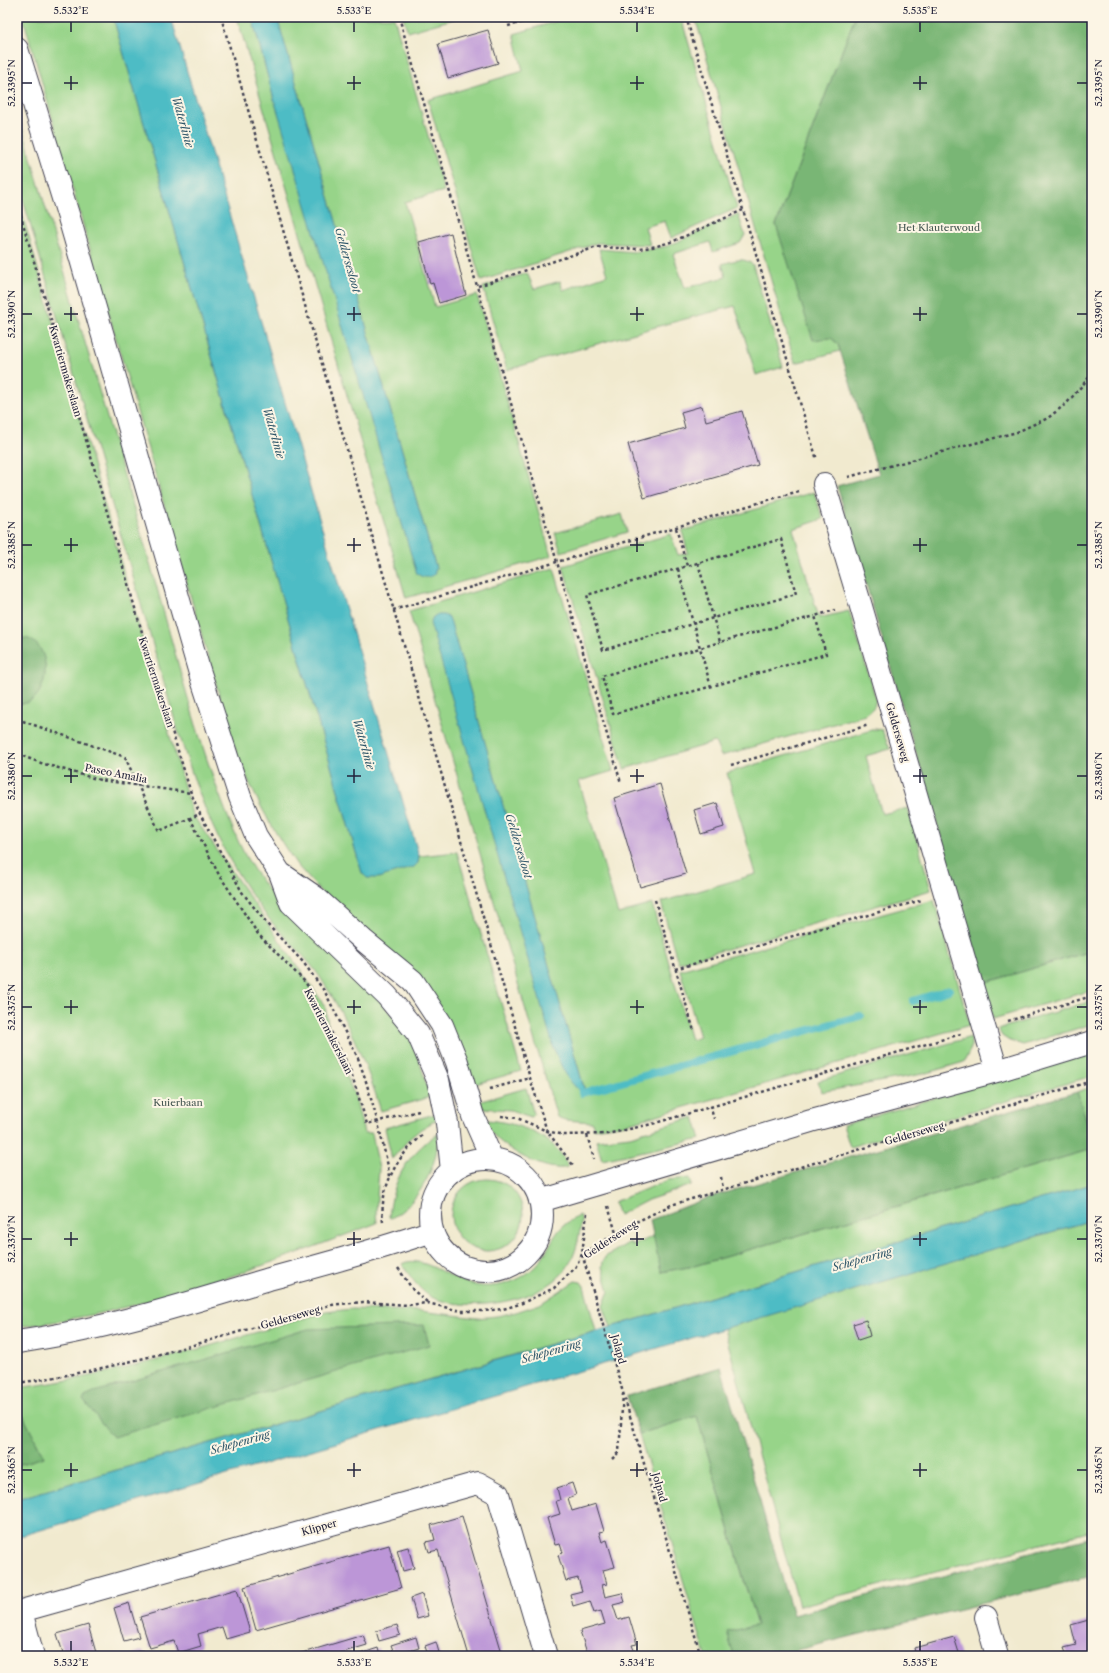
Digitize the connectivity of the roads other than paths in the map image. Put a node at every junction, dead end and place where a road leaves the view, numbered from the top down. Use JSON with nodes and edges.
{"nodes":[{"id":1,"x":17,"y":49,"type":"edge"},
{"id":2,"x":824,"y":484,"type":"road end"},
{"id":3,"x":280,"y":873,"type":"junction"},
{"id":4,"x":1092,"y":1042,"type":"edge"},
{"id":5,"x":997,"y":1071,"type":"junction"},
{"id":6,"x":492,"y":1160,"type":"junction"},
{"id":7,"x":452,"y":1171,"type":"junction"},
{"id":8,"x":540,"y":1201,"type":"junction"},
{"id":9,"x":432,"y":1231,"type":"junction"},
{"id":10,"x":17,"y":1342,"type":"edge"},
{"id":11,"x":986,"y":1618,"type":"dead end"},
{"id":12,"x":33,"y":1656,"type":"edge"},
{"id":13,"x":546,"y":1656,"type":"edge"},
{"id":14,"x":997,"y":1656,"type":"edge"}],
"edges":[{"from":1,"to":3,"type":"street"},
{"from":2,"to":5,"type":"street","name":"Gelderseweg"},
{"from":3,"to":6,"type":"street"},
{"from":3,"to":7,"type":"street"},
{"from":4,"to":5,"type":"street"},
{"from":5,"to":8,"type":"street"},
{"from":6,"to":7,"type":"street"},
{"from":6,"to":8,"type":"street"},
{"from":7,"to":9,"type":"street"},
{"from":8,"to":9,"type":"street"},
{"from":9,"to":10,"type":"street"},
{"from":11,"to":14,"type":"street"},
{"from":12,"to":13,"type":"street","name":"Klipper"}]}
